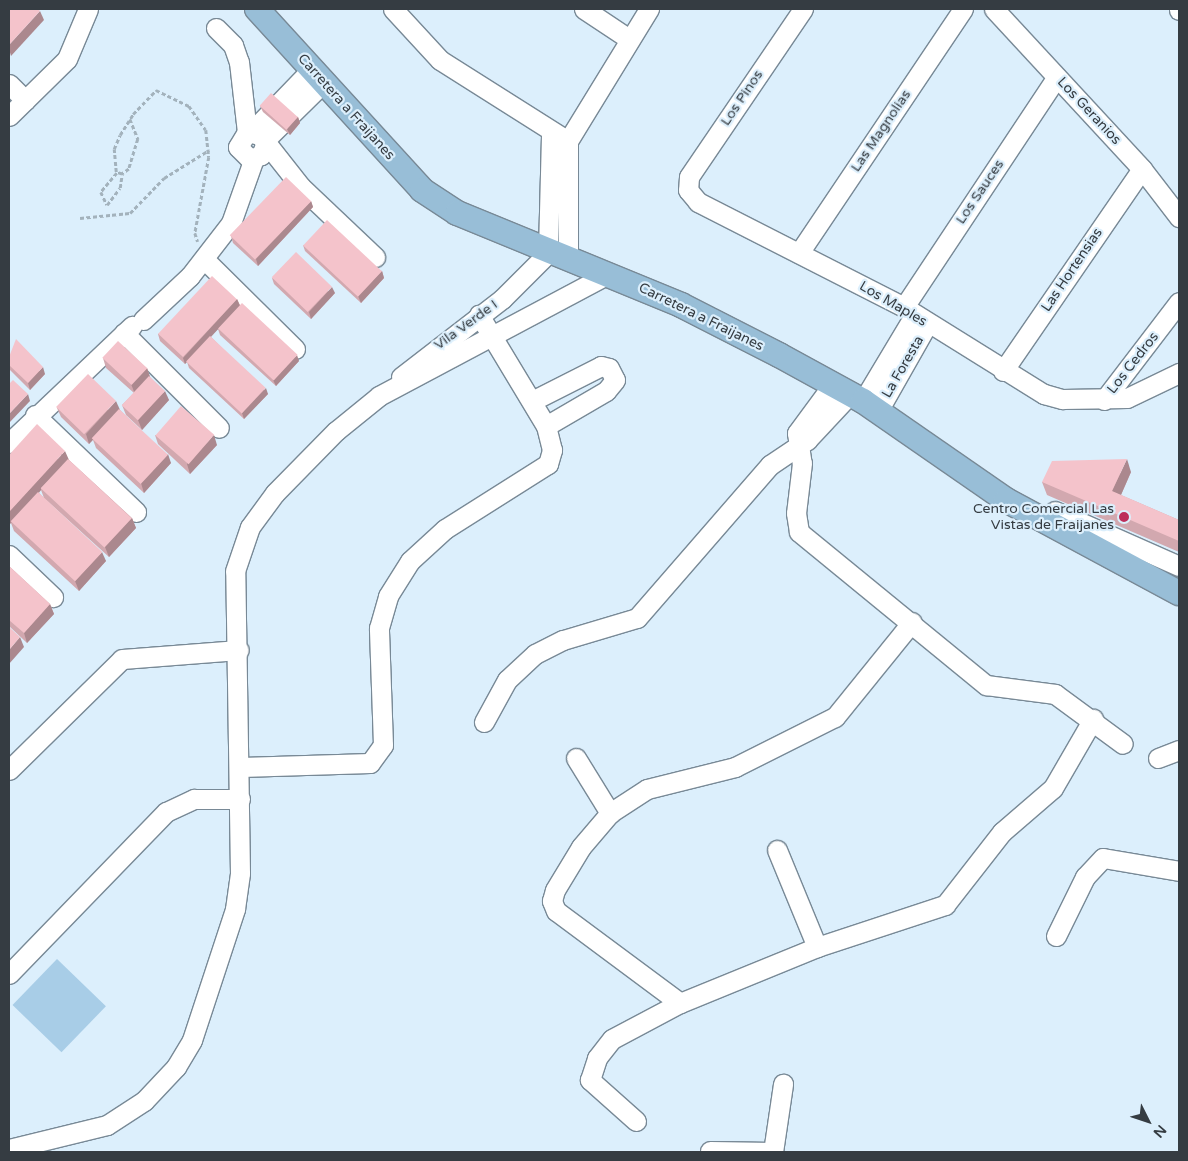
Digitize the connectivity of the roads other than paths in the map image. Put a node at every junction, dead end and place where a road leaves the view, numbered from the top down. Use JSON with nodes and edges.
{"nodes":[{"id":1,"x":73,"y":9,"type":"edge"},
{"id":2,"x":88,"y":9,"type":"edge"},
{"id":3,"x":257,"y":9,"type":"edge"},
{"id":4,"x":393,"y":9,"type":"edge"},
{"id":5,"x":584,"y":9,"type":"edge"},
{"id":6,"x":649,"y":9,"type":"edge"},
{"id":7,"x":804,"y":9,"type":"edge"},
{"id":8,"x":963,"y":9,"type":"edge"},
{"id":9,"x":994,"y":9,"type":"edge"},
{"id":10,"x":216,"y":28,"type":"dead end"},
{"id":11,"x":629,"y":39,"type":"junction"},
{"id":12,"x":71,"y":52,"type":"junction"},
{"id":13,"x":317,"y":76,"type":"junction"},
{"id":14,"x":1057,"y":77,"type":"junction"},
{"id":15,"x":9,"y":84,"type":"edge"},
{"id":16,"x":25,"y":100,"type":"junction"},
{"id":17,"x":9,"y":116,"type":"edge"},
{"id":18,"x":551,"y":132,"type":"junction"},
{"id":19,"x":568,"y":141,"type":"junction"},
{"id":20,"x":256,"y":142,"type":"junction"},
{"id":21,"x":1142,"y":169,"type":"junction"},
{"id":22,"x":688,"y":190,"type":"joint"},
{"id":23,"x":1179,"y":217,"type":"edge"},
{"id":24,"x":555,"y":252,"type":"junction"},
{"id":25,"x":799,"y":253,"type":"junction"},
{"id":26,"x":206,"y":256,"type":"junction"},
{"id":27,"x":375,"y":257,"type":"dead end"},
{"id":28,"x":608,"y":274,"type":"junction"},
{"id":29,"x":1179,"y":302,"type":"edge"},
{"id":30,"x":479,"y":315,"type":"junction"},
{"id":31,"x":916,"y":315,"type":"junction"},
{"id":32,"x":133,"y":326,"type":"junction"},
{"id":33,"x":490,"y":336,"type":"junction"},
{"id":34,"x":295,"y":349,"type":"dead end"},
{"id":35,"x":1003,"y":371,"type":"junction"},
{"id":36,"x":1179,"y":373,"type":"edge"},
{"id":37,"x":379,"y":396,"type":"junction"},
{"id":38,"x":856,"y":398,"type":"junction"},
{"id":39,"x":1104,"y":400,"type":"junction"},
{"id":40,"x":532,"y":401,"type":"junction"},
{"id":41,"x":35,"y":415,"type":"junction"},
{"id":42,"x":546,"y":426,"type":"junction"},
{"id":43,"x":219,"y":428,"type":"dead end"},
{"id":44,"x":9,"y":442,"type":"edge"},
{"id":45,"x":799,"y":443,"type":"junction"},
{"id":46,"x":1055,"y":511,"type":"dead end"},
{"id":47,"x":136,"y":512,"type":"dead end"},
{"id":48,"x":1069,"y":527,"type":"junction"},
{"id":49,"x":9,"y":555,"type":"edge"},
{"id":50,"x":1179,"y":566,"type":"edge"},
{"id":51,"x":1179,"y":593,"type":"edge"},
{"id":52,"x":53,"y":597,"type":"dead end"},
{"id":53,"x":912,"y":622,"type":"junction"},
{"id":54,"x":239,"y":650,"type":"junction"},
{"id":55,"x":1093,"y":719,"type":"junction"},
{"id":56,"x":484,"y":722,"type":"dead end"},
{"id":57,"x":1123,"y":744,"type":"dead end"},
{"id":58,"x":1179,"y":750,"type":"edge"},
{"id":59,"x":576,"y":758,"type":"dead end"},
{"id":60,"x":1158,"y":758,"type":"dead end"},
{"id":61,"x":241,"y":767,"type":"junction"},
{"id":62,"x":9,"y":770,"type":"edge"},
{"id":63,"x":240,"y":799,"type":"junction"},
{"id":64,"x":610,"y":813,"type":"junction"},
{"id":65,"x":776,"y":850,"type":"dead end"},
{"id":66,"x":1179,"y":870,"type":"edge"},
{"id":67,"x":1056,"y":936,"type":"dead end"},
{"id":68,"x":817,"y":947,"type":"junction"},
{"id":69,"x":9,"y":974,"type":"edge"},
{"id":70,"x":680,"y":1003,"type":"junction"},
{"id":71,"x":783,"y":1084,"type":"dead end"},
{"id":72,"x":636,"y":1120,"type":"dead end"},
{"id":73,"x":9,"y":1149,"type":"edge"},
{"id":74,"x":710,"y":1151,"type":"dead end"}],
"edges":[{"from":1,"to":12,"type":"street"},
{"from":2,"to":12,"type":"street"},
{"from":3,"to":13,"type":"main road","name":"Carretera a Fraijanes"},
{"from":4,"to":18,"type":"street"},
{"from":5,"to":11,"type":"street"},
{"from":6,"to":11,"type":"street"},
{"from":7,"to":22,"type":"street","name":"Los Pinos"},
{"from":8,"to":25,"type":"street","name":"Las Magnolias"},
{"from":9,"to":14,"type":"street","name":"Los Geranios"},
{"from":10,"to":20,"type":"street"},
{"from":11,"to":19,"type":"street"},
{"from":12,"to":16,"type":"street"},
{"from":13,"to":20,"type":"street"},
{"from":13,"to":24,"type":"main road","name":"Carretera a Fraijanes"},
{"from":14,"to":21,"type":"street","name":"Los Geranios"},
{"from":14,"to":31,"type":"street","name":"Los Sauces"},
{"from":15,"to":16,"type":"street"},
{"from":16,"to":17,"type":"street"},
{"from":18,"to":19,"type":"street"},
{"from":18,"to":24,"type":"street"},
{"from":19,"to":24,"type":"street"},
{"from":20,"to":26,"type":"street"},
{"from":20,"to":27,"type":"street"},
{"from":21,"to":23,"type":"street","name":"Los Geranios"},
{"from":21,"to":35,"type":"street","name":"Las Hortensias"},
{"from":22,"to":25,"type":"street","name":"Los Maples"},
{"from":24,"to":28,"type":"main road","name":"Carretera a Fraijanes"},
{"from":24,"to":30,"type":"street","name":"Vila Verde I"},
{"from":25,"to":31,"type":"street","name":"Los Maples"},
{"from":26,"to":32,"type":"street"},
{"from":26,"to":34,"type":"street"},
{"from":28,"to":33,"type":"street"},
{"from":28,"to":38,"type":"main road","name":"Carretera a Fraijanes"},
{"from":29,"to":39,"type":"street","name":"Los Cedros"},
{"from":30,"to":33,"type":"street"},
{"from":30,"to":37,"type":"street","name":"Vila Verde I"},
{"from":31,"to":35,"type":"street","name":"Los Maples"},
{"from":31,"to":38,"type":"street","name":"La Foresta"},
{"from":32,"to":41,"type":"street"},
{"from":32,"to":43,"type":"street"},
{"from":33,"to":37,"type":"street"},
{"from":33,"to":40,"type":"street"},
{"from":35,"to":39,"type":"street","name":"Los Maples"},
{"from":36,"to":39,"type":"street","name":"Los Maples"},
{"from":37,"to":54,"type":"street"},
{"from":38,"to":45,"type":"street","name":"La Foresta"},
{"from":38,"to":48,"type":"main road","name":"Carretera a Fraijanes"},
{"from":40,"to":42,"type":"street"},
{"from":40,"to":42,"type":"street"},
{"from":41,"to":44,"type":"street"},
{"from":41,"to":47,"type":"street"},
{"from":42,"to":61,"type":"street"},
{"from":45,"to":53,"type":"street","name":"La Foresta"},
{"from":45,"to":56,"type":"street"},
{"from":46,"to":48,"type":"street"},
{"from":48,"to":50,"type":"street"},
{"from":48,"to":51,"type":"main road","name":"Carretera a Fraijanes"},
{"from":49,"to":52,"type":"street"},
{"from":53,"to":55,"type":"street"},
{"from":53,"to":64,"type":"street"},
{"from":54,"to":61,"type":"street"},
{"from":54,"to":62,"type":"street"},
{"from":55,"to":57,"type":"street"},
{"from":55,"to":68,"type":"street"},
{"from":58,"to":60,"type":"street"},
{"from":59,"to":64,"type":"street"},
{"from":61,"to":63,"type":"street"},
{"from":63,"to":69,"type":"street"},
{"from":63,"to":73,"type":"street"},
{"from":64,"to":70,"type":"street"},
{"from":65,"to":68,"type":"street"},
{"from":66,"to":67,"type":"street"},
{"from":68,"to":70,"type":"street"},
{"from":70,"to":72,"type":"street"},
{"from":71,"to":74,"type":"street"}]}
